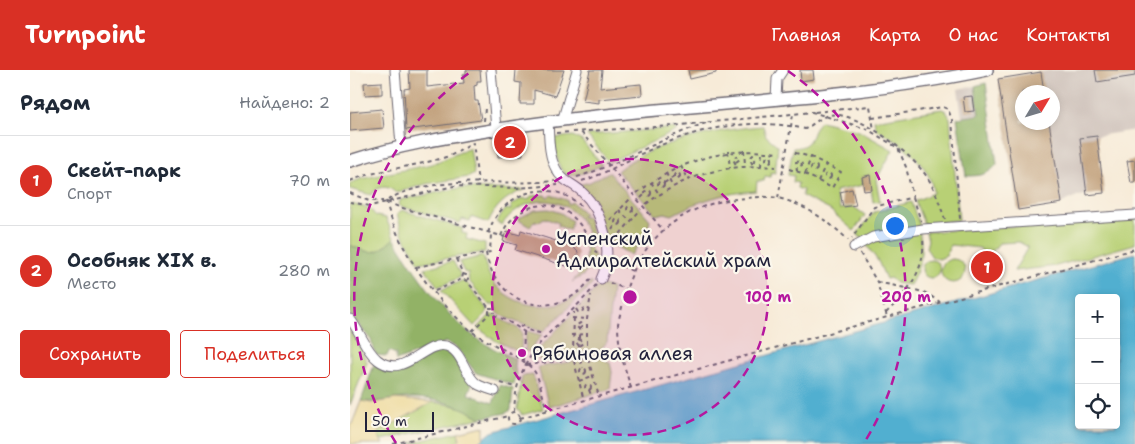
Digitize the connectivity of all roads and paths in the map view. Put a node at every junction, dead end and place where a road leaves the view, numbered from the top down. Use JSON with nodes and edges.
{"nodes":[{"id":1,"x":395,"y":70,"type":"edge"},
{"id":2,"x":491,"y":70,"type":"edge"},
{"id":3,"x":578,"y":70,"type":"edge"},
{"id":4,"x":783,"y":70,"type":"edge"},
{"id":5,"x":987,"y":70,"type":"edge"},
{"id":6,"x":776,"y":99,"type":"junction"},
{"id":7,"x":812,"y":112,"type":"junction"},
{"id":8,"x":793,"y":114,"type":"junction"},
{"id":9,"x":826,"y":117,"type":"junction"},
{"id":10,"x":563,"y":118,"type":"junction"},
{"id":11,"x":872,"y":118,"type":"junction"},
{"id":12,"x":548,"y":120,"type":"junction"},
{"id":13,"x":791,"y":125,"type":"junction"},
{"id":14,"x":496,"y":129,"type":"junction"},
{"id":15,"x":874,"y":130,"type":"junction"},
{"id":16,"x":581,"y":132,"type":"junction"},
{"id":17,"x":549,"y":133,"type":"junction"},
{"id":18,"x":875,"y":133,"type":"junction"},
{"id":19,"x":402,"y":146,"type":"junction"},
{"id":20,"x":744,"y":150,"type":"junction"},
{"id":21,"x":753,"y":150,"type":"junction"},
{"id":22,"x":728,"y":151,"type":"junction"},
{"id":23,"x":736,"y":151,"type":"junction"},
{"id":24,"x":762,"y":151,"type":"junction"},
{"id":25,"x":777,"y":152,"type":"dead end"},
{"id":26,"x":792,"y":152,"type":"dead end"},
{"id":27,"x":753,"y":155,"type":"junction"},
{"id":28,"x":802,"y":155,"type":"junction"},
{"id":29,"x":736,"y":156,"type":"junction"},
{"id":30,"x":811,"y":157,"type":"junction"},
{"id":31,"x":750,"y":158,"type":"junction"},
{"id":32,"x":756,"y":158,"type":"junction"},
{"id":33,"x":762,"y":158,"type":"junction"},
{"id":34,"x":733,"y":159,"type":"junction"},
{"id":35,"x":740,"y":159,"type":"junction"},
{"id":36,"x":745,"y":159,"type":"junction"},
{"id":37,"x":776,"y":159,"type":"dead end"},
{"id":38,"x":729,"y":160,"type":"junction"},
{"id":39,"x":801,"y":160,"type":"junction"},
{"id":40,"x":818,"y":160,"type":"junction"},
{"id":41,"x":350,"y":161,"type":"edge"},
{"id":42,"x":790,"y":161,"type":"dead end"},
{"id":43,"x":736,"y":162,"type":"junction"},
{"id":44,"x":753,"y":162,"type":"junction"},
{"id":45,"x":796,"y":162,"type":"junction"},
{"id":46,"x":826,"y":164,"type":"junction"},
{"id":47,"x":802,"y":165,"type":"junction"},
{"id":48,"x":680,"y":166,"type":"junction"},
{"id":49,"x":745,"y":166,"type":"junction"},
{"id":50,"x":753,"y":166,"type":"junction"},
{"id":51,"x":761,"y":166,"type":"junction"},
{"id":52,"x":798,"y":166,"type":"junction"},
{"id":53,"x":816,"y":166,"type":"junction"},
{"id":54,"x":737,"y":167,"type":"junction"},
{"id":55,"x":776,"y":167,"type":"dead end"},
{"id":56,"x":808,"y":167,"type":"junction"},
{"id":57,"x":730,"y":168,"type":"junction"},
{"id":58,"x":811,"y":168,"type":"junction"},
{"id":59,"x":833,"y":168,"type":"junction"},
{"id":60,"x":610,"y":169,"type":"junction"},
{"id":61,"x":789,"y":169,"type":"dead end"},
{"id":62,"x":674,"y":170,"type":"junction"},
{"id":63,"x":817,"y":170,"type":"junction"},
{"id":64,"x":813,"y":171,"type":"junction"},
{"id":65,"x":684,"y":172,"type":"junction"},
{"id":66,"x":797,"y":172,"type":"junction"},
{"id":67,"x":666,"y":173,"type":"junction"},
{"id":68,"x":676,"y":173,"type":"junction"},
{"id":69,"x":822,"y":173,"type":"junction"},
{"id":70,"x":830,"y":173,"type":"junction"},
{"id":71,"x":680,"y":174,"type":"junction"},
{"id":72,"x":805,"y":174,"type":"junction"},
{"id":73,"x":825,"y":174,"type":"junction"},
{"id":74,"x":674,"y":177,"type":"junction"},
{"id":75,"x":811,"y":177,"type":"junction"},
{"id":76,"x":657,"y":178,"type":"junction"},
{"id":77,"x":678,"y":178,"type":"junction"},
{"id":78,"x":826,"y":178,"type":"junction"},
{"id":79,"x":831,"y":178,"type":"junction"},
{"id":80,"x":687,"y":179,"type":"junction"},
{"id":81,"x":669,"y":180,"type":"junction"},
{"id":82,"x":350,"y":181,"type":"edge"},
{"id":83,"x":818,"y":181,"type":"junction"},
{"id":84,"x":836,"y":181,"type":"junction"},
{"id":85,"x":651,"y":182,"type":"junction"},
{"id":86,"x":660,"y":182,"type":"junction"},
{"id":87,"x":680,"y":182,"type":"junction"},
{"id":88,"x":664,"y":183,"type":"junction"},
{"id":89,"x":478,"y":184,"type":"dead end"},
{"id":90,"x":569,"y":184,"type":"junction"},
{"id":91,"x":824,"y":184,"type":"junction"},
{"id":92,"x":659,"y":186,"type":"junction"},
{"id":93,"x":672,"y":186,"type":"junction"},
{"id":94,"x":663,"y":187,"type":"junction"},
{"id":95,"x":655,"y":188,"type":"junction"},
{"id":96,"x":645,"y":189,"type":"junction"},
{"id":97,"x":665,"y":191,"type":"junction"},
{"id":98,"x":651,"y":192,"type":"junction"},
{"id":99,"x":350,"y":193,"type":"edge"},
{"id":100,"x":637,"y":193,"type":"dead end"},
{"id":101,"x":645,"y":194,"type":"junction"},
{"id":102,"x":659,"y":194,"type":"junction"},
{"id":103,"x":650,"y":196,"type":"junction"},
{"id":104,"x":913,"y":197,"type":"junction"},
{"id":105,"x":631,"y":198,"type":"dead end"},
{"id":106,"x":641,"y":198,"type":"dead end"},
{"id":107,"x":778,"y":198,"type":"junction"},
{"id":108,"x":652,"y":199,"type":"junction"},
{"id":109,"x":386,"y":201,"type":"junction"},
{"id":110,"x":350,"y":202,"type":"edge"},
{"id":111,"x":636,"y":203,"type":"dead end"},
{"id":112,"x":625,"y":204,"type":"junction"},
{"id":113,"x":646,"y":204,"type":"dead end"},
{"id":114,"x":628,"y":207,"type":"junction"},
{"id":115,"x":633,"y":207,"type":"junction"},
{"id":116,"x":641,"y":209,"type":"dead end"},
{"id":117,"x":586,"y":210,"type":"dead end"},
{"id":118,"x":619,"y":210,"type":"junction"},
{"id":119,"x":628,"y":211,"type":"junction"},
{"id":120,"x":633,"y":211,"type":"junction"},
{"id":121,"x":636,"y":214,"type":"junction"},
{"id":122,"x":1135,"y":215,"type":"edge"},
{"id":123,"x":624,"y":216,"type":"junction"},
{"id":124,"x":613,"y":217,"type":"junction"},
{"id":125,"x":620,"y":219,"type":"junction"},
{"id":126,"x":616,"y":220,"type":"junction"},
{"id":127,"x":629,"y":220,"type":"junction"},
{"id":128,"x":621,"y":224,"type":"junction"},
{"id":129,"x":961,"y":225,"type":"junction"},
{"id":130,"x":947,"y":226,"type":"junction"},
{"id":131,"x":624,"y":227,"type":"junction"},
{"id":132,"x":923,"y":229,"type":"junction"},
{"id":133,"x":663,"y":230,"type":"junction"},
{"id":134,"x":620,"y":232,"type":"junction"},
{"id":135,"x":490,"y":234,"type":"junction"},
{"id":136,"x":501,"y":236,"type":"junction"},
{"id":137,"x":505,"y":237,"type":"dead end"},
{"id":138,"x":612,"y":245,"type":"dead end"},
{"id":139,"x":600,"y":247,"type":"dead end"},
{"id":140,"x":854,"y":247,"type":"joint"},
{"id":141,"x":1135,"y":249,"type":"edge"},
{"id":142,"x":486,"y":253,"type":"junction"},
{"id":143,"x":456,"y":259,"type":"junction"},
{"id":144,"x":608,"y":260,"type":"junction"},
{"id":145,"x":416,"y":267,"type":"junction"},
{"id":146,"x":595,"y":270,"type":"dead end"},
{"id":147,"x":633,"y":271,"type":"junction"},
{"id":148,"x":463,"y":274,"type":"junction"},
{"id":149,"x":462,"y":279,"type":"junction"},
{"id":150,"x":601,"y":279,"type":"joint"},
{"id":151,"x":467,"y":281,"type":"junction"},
{"id":152,"x":877,"y":282,"type":"junction"},
{"id":153,"x":910,"y":288,"type":"junction"},
{"id":154,"x":435,"y":291,"type":"junction"},
{"id":155,"x":591,"y":295,"type":"dead end"},
{"id":156,"x":941,"y":303,"type":"junction"},
{"id":157,"x":581,"y":305,"type":"dead end"},
{"id":158,"x":489,"y":308,"type":"junction"},
{"id":159,"x":584,"y":310,"type":"junction"},
{"id":160,"x":588,"y":310,"type":"junction"},
{"id":161,"x":490,"y":313,"type":"junction"},
{"id":162,"x":494,"y":313,"type":"junction"},
{"id":163,"x":580,"y":313,"type":"junction"},
{"id":164,"x":886,"y":313,"type":"junction"},
{"id":165,"x":887,"y":317,"type":"junction"},
{"id":166,"x":572,"y":318,"type":"junction"},
{"id":167,"x":580,"y":318,"type":"junction"},
{"id":168,"x":350,"y":319,"type":"edge"},
{"id":169,"x":587,"y":319,"type":"junction"},
{"id":170,"x":580,"y":323,"type":"junction"},
{"id":171,"x":572,"y":326,"type":"junction"},
{"id":172,"x":576,"y":326,"type":"junction"},
{"id":173,"x":583,"y":326,"type":"junction"},
{"id":174,"x":586,"y":326,"type":"junction"},
{"id":175,"x":520,"y":328,"type":"junction"},
{"id":176,"x":579,"y":329,"type":"junction"},
{"id":177,"x":527,"y":330,"type":"junction"},
{"id":178,"x":472,"y":331,"type":"junction"},
{"id":179,"x":524,"y":332,"type":"junction"},
{"id":180,"x":546,"y":334,"type":"junction"},
{"id":181,"x":579,"y":334,"type":"junction"},
{"id":182,"x":586,"y":334,"type":"junction"},
{"id":183,"x":572,"y":335,"type":"junction"},
{"id":184,"x":580,"y":339,"type":"junction"},
{"id":185,"x":576,"y":342,"type":"junction"},
{"id":186,"x":587,"y":342,"type":"junction"},
{"id":187,"x":572,"y":343,"type":"junction"},
{"id":188,"x":582,"y":343,"type":"junction"},
{"id":189,"x":579,"y":346,"type":"junction"},
{"id":190,"x":587,"y":352,"type":"dead end"},
{"id":191,"x":580,"y":353,"type":"dead end"},
{"id":192,"x":620,"y":353,"type":"junction"},
{"id":193,"x":573,"y":354,"type":"dead end"},
{"id":194,"x":588,"y":359,"type":"dead end"},
{"id":195,"x":523,"y":360,"type":"junction"},
{"id":196,"x":580,"y":360,"type":"dead end"},
{"id":197,"x":574,"y":361,"type":"dead end"},
{"id":198,"x":526,"y":365,"type":"junction"},
{"id":199,"x":583,"y":368,"type":"junction"},
{"id":200,"x":591,"y":369,"type":"junction"},
{"id":201,"x":586,"y":370,"type":"junction"},
{"id":202,"x":576,"y":372,"type":"junction"},
{"id":203,"x":580,"y":372,"type":"junction"},
{"id":204,"x":584,"y":374,"type":"junction"},
{"id":205,"x":592,"y":376,"type":"junction"},
{"id":206,"x":585,"y":378,"type":"junction"},
{"id":207,"x":578,"y":381,"type":"junction"},
{"id":208,"x":500,"y":383,"type":"dead end"},
{"id":209,"x":587,"y":384,"type":"junction"},
{"id":210,"x":595,"y":384,"type":"junction"},
{"id":211,"x":591,"y":386,"type":"junction"},
{"id":212,"x":516,"y":387,"type":"junction"},
{"id":213,"x":585,"y":388,"type":"junction"},
{"id":214,"x":631,"y":388,"type":"junction"},
{"id":215,"x":581,"y":389,"type":"junction"},
{"id":216,"x":589,"y":390,"type":"junction"},
{"id":217,"x":494,"y":391,"type":"dead end"},
{"id":218,"x":598,"y":393,"type":"dead end"},
{"id":219,"x":591,"y":395,"type":"dead end"},
{"id":220,"x":584,"y":397,"type":"dead end"},
{"id":221,"x":547,"y":410,"type":"junction"},
{"id":222,"x":514,"y":412,"type":"junction"},
{"id":223,"x":508,"y":416,"type":"junction"},
{"id":224,"x":520,"y":418,"type":"junction"},
{"id":225,"x":393,"y":444,"type":"edge"}],
"edges":[{"from":1,"to":19,"type":"street"},
{"from":2,"to":14,"type":"street"},
{"from":3,"to":10,"type":"street"},
{"from":4,"to":6,"type":"street"},
{"from":5,"to":6,"type":"main road"},
{"from":6,"to":10,"type":"main road"},
{"from":7,"to":8,"type":"path"},
{"from":7,"to":9,"type":"path"},
{"from":7,"to":11,"type":"path"},
{"from":8,"to":13,"type":"path"},
{"from":8,"to":16,"type":"path"},
{"from":9,"to":13,"type":"path"},
{"from":9,"to":15,"type":"path"},
{"from":9,"to":18,"type":"path"},
{"from":10,"to":12,"type":"main road"},
{"from":11,"to":15,"type":"path"},
{"from":11,"to":129,"type":"path"},
{"from":12,"to":14,"type":"main road"},
{"from":12,"to":17,"type":"street"},
{"from":13,"to":60,"type":"path"},
{"from":13,"to":107,"type":"path"},
{"from":14,"to":19,"type":"main road"},
{"from":15,"to":18,"type":"path"},
{"from":15,"to":130,"type":"path"},
{"from":16,"to":17,"type":"path"},
{"from":16,"to":60,"type":"path"},
{"from":17,"to":90,"type":"street"},
{"from":18,"to":104,"type":"path"},
{"from":19,"to":41,"type":"main road"},
{"from":20,"to":21,"type":"path"},
{"from":20,"to":23,"type":"path"},
{"from":20,"to":36,"type":"path"},
{"from":21,"to":24,"type":"path"},
{"from":21,"to":27,"type":"path"},
{"from":22,"to":23,"type":"path"},
{"from":22,"to":38,"type":"path"},
{"from":22,"to":48,"type":"path"},
{"from":23,"to":29,"type":"path"},
{"from":24,"to":25,"type":"path"},
{"from":24,"to":33,"type":"path"},
{"from":26,"to":28,"type":"path"},
{"from":27,"to":31,"type":"path"},
{"from":27,"to":32,"type":"path"},
{"from":28,"to":30,"type":"path"},
{"from":28,"to":39,"type":"path"},
{"from":29,"to":34,"type":"path"},
{"from":29,"to":35,"type":"path"},
{"from":30,"to":40,"type":"path"},
{"from":30,"to":56,"type":"path"},
{"from":31,"to":36,"type":"path"},
{"from":31,"to":44,"type":"path"},
{"from":32,"to":33,"type":"path"},
{"from":32,"to":44,"type":"path"},
{"from":33,"to":37,"type":"path"},
{"from":33,"to":51,"type":"path"},
{"from":34,"to":38,"type":"path"},
{"from":34,"to":43,"type":"path"},
{"from":35,"to":36,"type":"path"},
{"from":35,"to":43,"type":"path"},
{"from":36,"to":49,"type":"path"},
{"from":38,"to":57,"type":"path"},
{"from":39,"to":45,"type":"path"},
{"from":39,"to":47,"type":"path"},
{"from":40,"to":46,"type":"path"},
{"from":40,"to":53,"type":"path"},
{"from":42,"to":45,"type":"path"},
{"from":43,"to":54,"type":"path"},
{"from":44,"to":50,"type":"path"},
{"from":45,"to":52,"type":"path"},
{"from":46,"to":59,"type":"path"},
{"from":46,"to":69,"type":"path"},
{"from":47,"to":52,"type":"path"},
{"from":47,"to":56,"type":"path"},
{"from":48,"to":62,"type":"path"},
{"from":48,"to":65,"type":"path"},
{"from":49,"to":50,"type":"path"},
{"from":49,"to":54,"type":"path"},
{"from":50,"to":51,"type":"path"},
{"from":51,"to":55,"type":"path"},
{"from":52,"to":66,"type":"path"},
{"from":53,"to":58,"type":"path"},
{"from":53,"to":63,"type":"path"},
{"from":54,"to":57,"type":"path"},
{"from":56,"to":58,"type":"path"},
{"from":56,"to":72,"type":"path"},
{"from":57,"to":80,"type":"path"},
{"from":58,"to":64,"type":"path"},
{"from":59,"to":70,"type":"path"},
{"from":59,"to":84,"type":"path"},
{"from":60,"to":90,"type":"path"},
{"from":60,"to":133,"type":"path"},
{"from":61,"to":66,"type":"path"},
{"from":62,"to":67,"type":"path"},
{"from":62,"to":68,"type":"path"},
{"from":63,"to":64,"type":"path"},
{"from":63,"to":69,"type":"path"},
{"from":64,"to":75,"type":"path"},
{"from":65,"to":71,"type":"path"},
{"from":65,"to":80,"type":"path"},
{"from":66,"to":72,"type":"path"},
{"from":67,"to":76,"type":"path"},
{"from":67,"to":81,"type":"path"},
{"from":68,"to":71,"type":"path"},
{"from":68,"to":74,"type":"path"},
{"from":69,"to":73,"type":"path"},
{"from":69,"to":83,"type":"path"},
{"from":70,"to":73,"type":"path"},
{"from":70,"to":79,"type":"path"},
{"from":71,"to":77,"type":"path"},
{"from":72,"to":75,"type":"path"},
{"from":73,"to":78,"type":"path"},
{"from":74,"to":77,"type":"path"},
{"from":74,"to":81,"type":"path"},
{"from":75,"to":83,"type":"path"},
{"from":76,"to":85,"type":"path"},
{"from":76,"to":86,"type":"path"},
{"from":77,"to":87,"type":"path"},
{"from":78,"to":79,"type":"path"},
{"from":78,"to":91,"type":"path"},
{"from":79,"to":84,"type":"path"},
{"from":80,"to":87,"type":"path"},
{"from":81,"to":88,"type":"path"},
{"from":81,"to":93,"type":"path"},
{"from":82,"to":89,"type":"path"},
{"from":83,"to":91,"type":"path"},
{"from":84,"to":91,"type":"path"},
{"from":85,"to":95,"type":"path"},
{"from":85,"to":96,"type":"path"},
{"from":86,"to":88,"type":"path"},
{"from":86,"to":92,"type":"path"},
{"from":87,"to":93,"type":"path"},
{"from":88,"to":94,"type":"path"},
{"from":90,"to":109,"type":"path"},
{"from":90,"to":144,"type":"street"},
{"from":92,"to":94,"type":"path"},
{"from":92,"to":95,"type":"path"},
{"from":93,"to":97,"type":"path"},
{"from":94,"to":97,"type":"path"},
{"from":95,"to":98,"type":"path"},
{"from":95,"to":102,"type":"path"},
{"from":96,"to":98,"type":"path"},
{"from":96,"to":100,"type":"path"},
{"from":96,"to":101,"type":"path"},
{"from":97,"to":102,"type":"path"},
{"from":98,"to":103,"type":"path"},
{"from":99,"to":109,"type":"path"},
{"from":101,"to":103,"type":"path"},
{"from":101,"to":106,"type":"path"},
{"from":102,"to":108,"type":"path"},
{"from":103,"to":108,"type":"path"},
{"from":104,"to":107,"type":"path"},
{"from":104,"to":132,"type":"path"},
{"from":105,"to":112,"type":"path"},
{"from":107,"to":133,"type":"path"},
{"from":108,"to":113,"type":"path"},
{"from":109,"to":110,"type":"path"},
{"from":109,"to":135,"type":"path"},
{"from":109,"to":145,"type":"path"},
{"from":111,"to":115,"type":"path"},
{"from":112,"to":114,"type":"path"},
{"from":112,"to":118,"type":"path"},
{"from":114,"to":115,"type":"path"},
{"from":114,"to":119,"type":"path"},
{"from":115,"to":120,"type":"path"},
{"from":116,"to":121,"type":"path"},
{"from":117,"to":135,"type":"path"},
{"from":118,"to":123,"type":"path"},
{"from":118,"to":124,"type":"path"},
{"from":119,"to":120,"type":"path"},
{"from":119,"to":123,"type":"path"},
{"from":120,"to":121,"type":"path"},
{"from":121,"to":127,"type":"path"},
{"from":122,"to":129,"type":"street"},
{"from":123,"to":125,"type":"path"},
{"from":123,"to":127,"type":"path"},
{"from":124,"to":126,"type":"path"},
{"from":124,"to":134,"type":"path"},
{"from":125,"to":126,"type":"path"},
{"from":125,"to":128,"type":"path"},
{"from":126,"to":128,"type":"path"},
{"from":127,"to":131,"type":"path"},
{"from":128,"to":131,"type":"path"},
{"from":129,"to":130,"type":"street"},
{"from":130,"to":132,"type":"street"},
{"from":131,"to":134,"type":"path"},
{"from":132,"to":140,"type":"street"},
{"from":132,"to":153,"type":"path"},
{"from":133,"to":147,"type":"path"},
{"from":134,"to":138,"type":"path"},
{"from":135,"to":136,"type":"path"},
{"from":135,"to":142,"type":"path"},
{"from":136,"to":137,"type":"path"},
{"from":136,"to":139,"type":"path"},
{"from":140,"to":152,"type":"path"},
{"from":141,"to":156,"type":"path"},
{"from":142,"to":143,"type":"path"},
{"from":142,"to":146,"type":"path"},
{"from":143,"to":145,"type":"path"},
{"from":143,"to":148,"type":"path"},
{"from":144,"to":147,"type":"path"},
{"from":144,"to":150,"type":"street"},
{"from":145,"to":154,"type":"path"},
{"from":147,"to":192,"type":"path"},
{"from":148,"to":149,"type":"path"},
{"from":148,"to":151,"type":"path"},
{"from":149,"to":151,"type":"path"},
{"from":149,"to":154,"type":"path"},
{"from":150,"to":180,"type":"path"},
{"from":151,"to":158,"type":"path"},
{"from":152,"to":153,"type":"path"},
{"from":152,"to":164,"type":"path"},
{"from":153,"to":156,"type":"path"},
{"from":153,"to":164,"type":"path"},
{"from":154,"to":178,"type":"path"},
{"from":155,"to":160,"type":"path"},
{"from":156,"to":165,"type":"path"},
{"from":157,"to":159,"type":"path"},
{"from":158,"to":161,"type":"path"},
{"from":158,"to":162,"type":"path"},
{"from":159,"to":160,"type":"path"},
{"from":159,"to":163,"type":"path"},
{"from":160,"to":169,"type":"path"},
{"from":161,"to":162,"type":"path"},
{"from":161,"to":178,"type":"path"},
{"from":162,"to":175,"type":"path"},
{"from":163,"to":166,"type":"path"},
{"from":163,"to":167,"type":"path"},
{"from":164,"to":165,"type":"path"},
{"from":165,"to":214,"type":"path"},
{"from":166,"to":167,"type":"path"},
{"from":166,"to":171,"type":"path"},
{"from":167,"to":169,"type":"path"},
{"from":167,"to":170,"type":"path"},
{"from":168,"to":217,"type":"street"},
{"from":169,"to":174,"type":"path"},
{"from":170,"to":172,"type":"path"},
{"from":170,"to":173,"type":"path"},
{"from":171,"to":172,"type":"path"},
{"from":171,"to":183,"type":"path"},
{"from":172,"to":176,"type":"path"},
{"from":173,"to":174,"type":"path"},
{"from":173,"to":176,"type":"path"},
{"from":174,"to":182,"type":"path"},
{"from":175,"to":177,"type":"path"},
{"from":175,"to":179,"type":"path"},
{"from":176,"to":181,"type":"path"},
{"from":177,"to":179,"type":"path"},
{"from":177,"to":180,"type":"path"},
{"from":178,"to":195,"type":"path"},
{"from":179,"to":195,"type":"path"},
{"from":180,"to":198,"type":"path"},
{"from":181,"to":182,"type":"path"},
{"from":181,"to":183,"type":"path"},
{"from":181,"to":184,"type":"path"},
{"from":182,"to":186,"type":"path"},
{"from":183,"to":187,"type":"path"},
{"from":184,"to":185,"type":"path"},
{"from":184,"to":188,"type":"path"},
{"from":185,"to":187,"type":"path"},
{"from":185,"to":189,"type":"path"},
{"from":186,"to":188,"type":"path"},
{"from":186,"to":190,"type":"path"},
{"from":187,"to":193,"type":"path"},
{"from":188,"to":189,"type":"path"},
{"from":189,"to":191,"type":"path"},
{"from":192,"to":198,"type":"path"},
{"from":192,"to":214,"type":"path"},
{"from":194,"to":200,"type":"path"},
{"from":195,"to":198,"type":"path"},
{"from":196,"to":199,"type":"path"},
{"from":197,"to":202,"type":"path"},
{"from":198,"to":212,"type":"path"},
{"from":198,"to":221,"type":"path"},
{"from":199,"to":201,"type":"path"},
{"from":199,"to":203,"type":"path"},
{"from":200,"to":201,"type":"path"},
{"from":200,"to":205,"type":"path"},
{"from":201,"to":204,"type":"path"},
{"from":202,"to":203,"type":"path"},
{"from":202,"to":207,"type":"path"},
{"from":203,"to":204,"type":"path"},
{"from":204,"to":206,"type":"path"},
{"from":205,"to":206,"type":"path"},
{"from":205,"to":210,"type":"path"},
{"from":206,"to":207,"type":"path"},
{"from":206,"to":209,"type":"path"},
{"from":207,"to":215,"type":"path"},
{"from":208,"to":212,"type":"path"},
{"from":209,"to":211,"type":"path"},
{"from":209,"to":213,"type":"path"},
{"from":210,"to":211,"type":"path"},
{"from":210,"to":218,"type":"path"},
{"from":211,"to":216,"type":"path"},
{"from":212,"to":222,"type":"path"},
{"from":213,"to":215,"type":"path"},
{"from":213,"to":216,"type":"path"},
{"from":214,"to":221,"type":"path"},
{"from":215,"to":220,"type":"path"},
{"from":216,"to":219,"type":"path"},
{"from":221,"to":224,"type":"path"},
{"from":222,"to":223,"type":"path"},
{"from":222,"to":224,"type":"path"},
{"from":223,"to":224,"type":"path"},
{"from":223,"to":225,"type":"path"}]}
